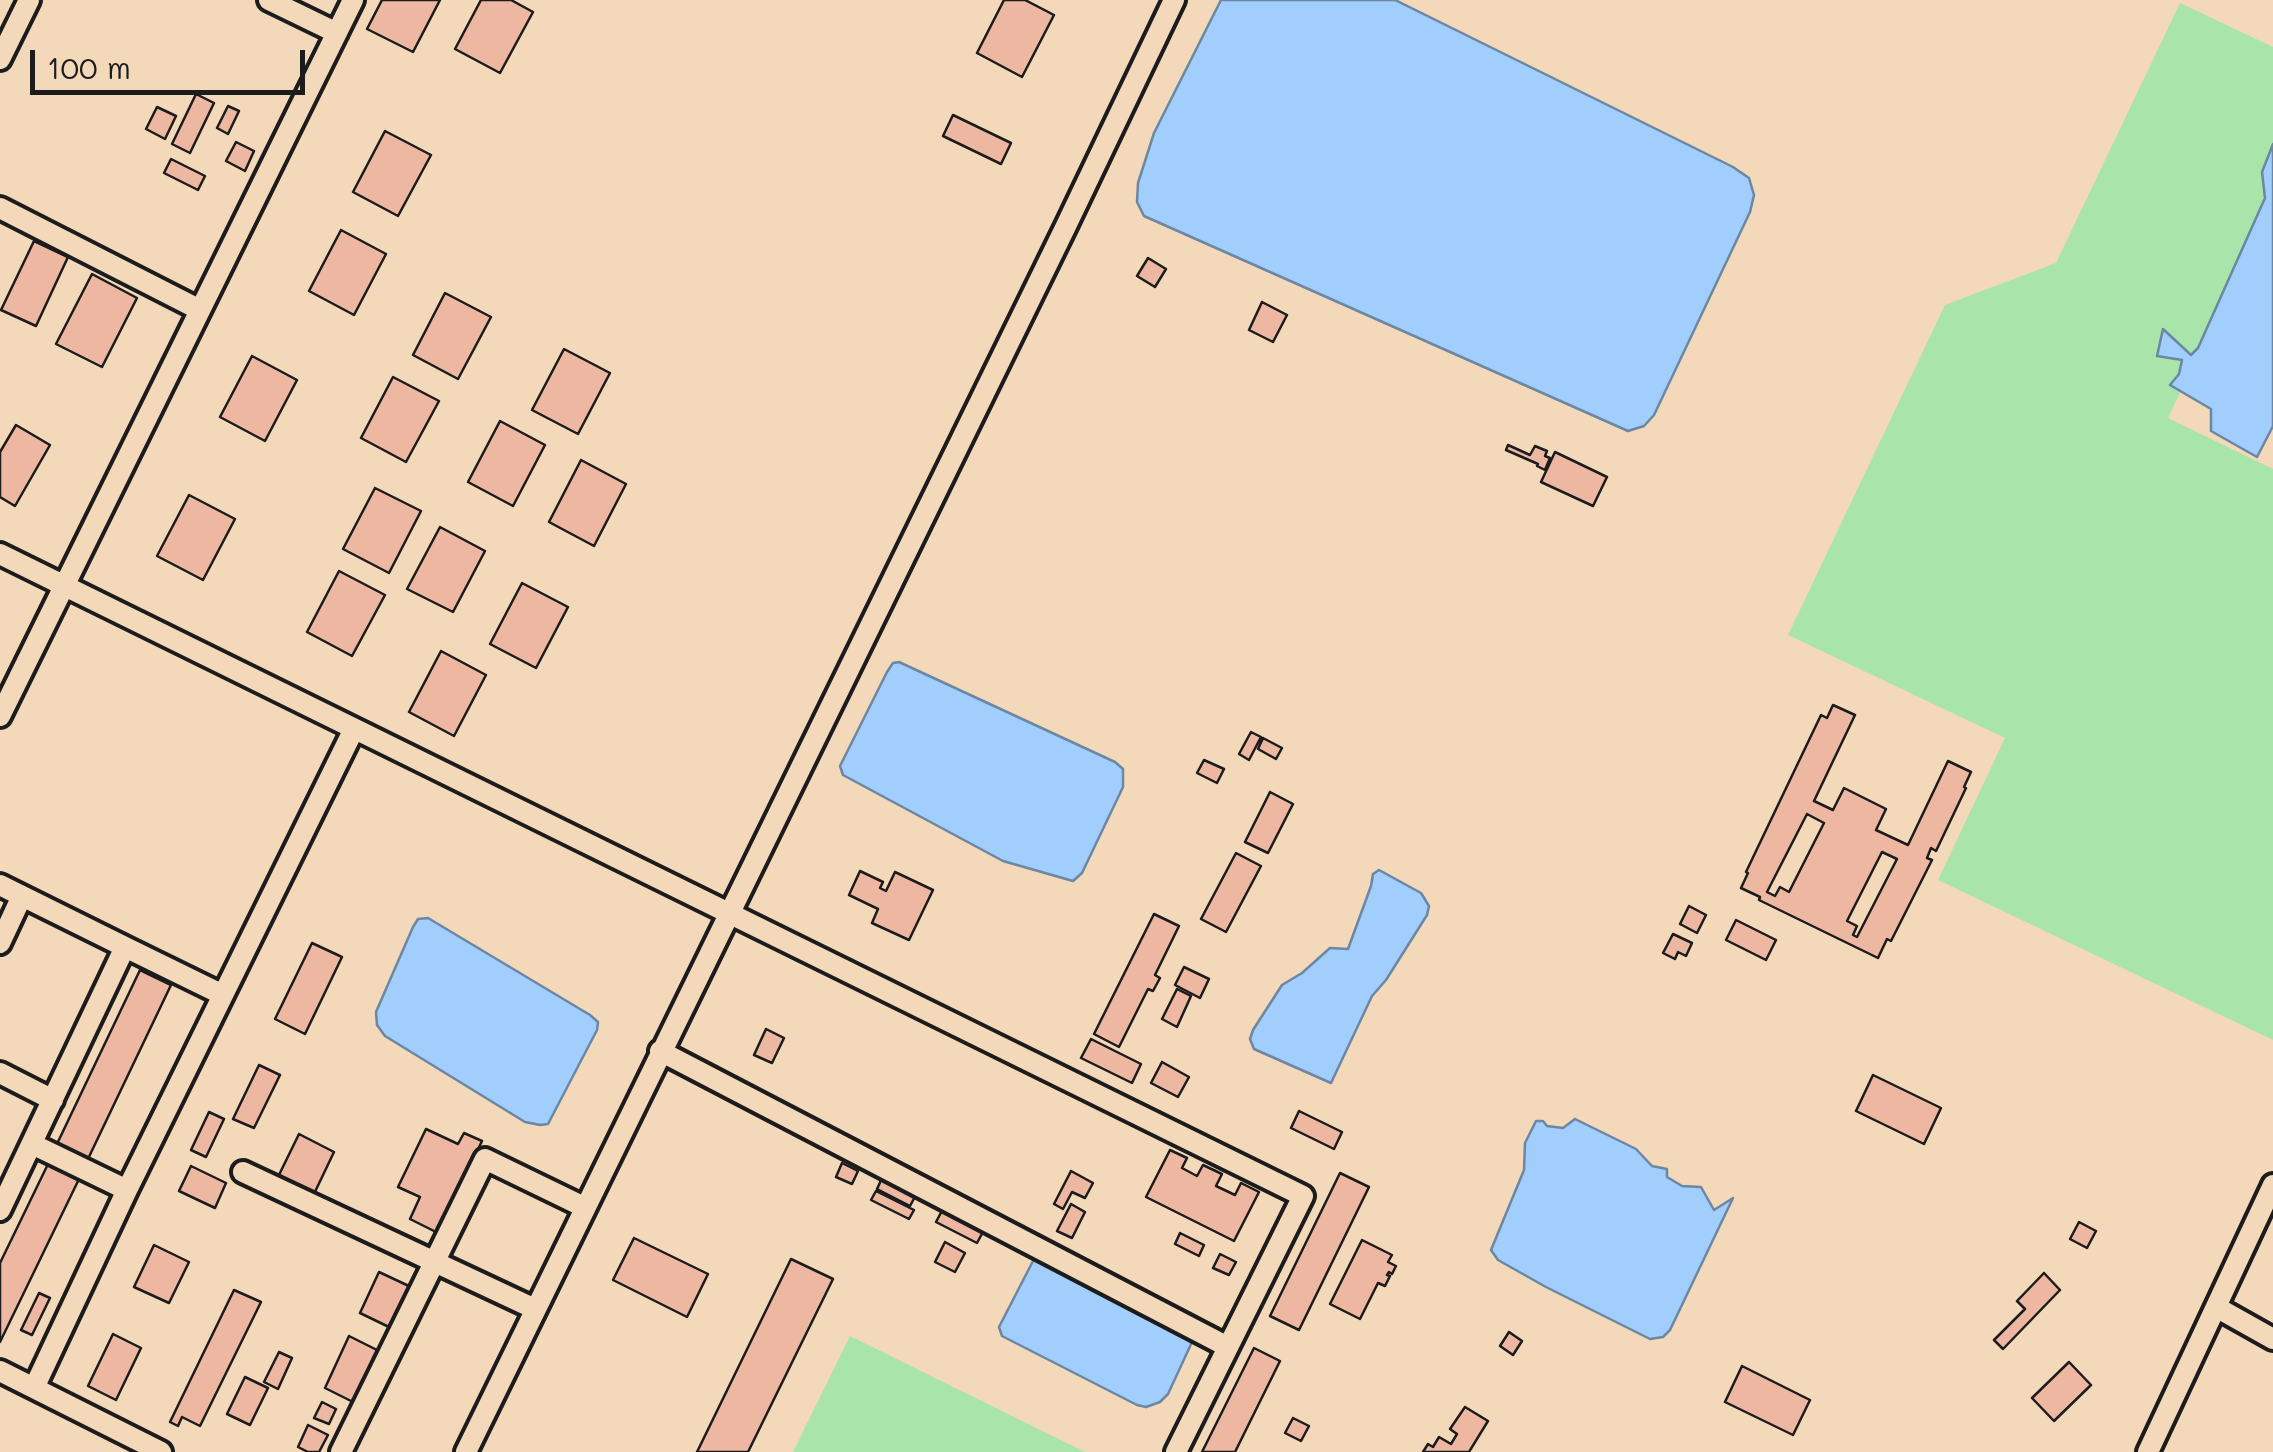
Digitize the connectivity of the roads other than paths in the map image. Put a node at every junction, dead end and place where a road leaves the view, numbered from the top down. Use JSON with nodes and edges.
{"nodes":[{"id":1,"x":29,"y":0,"type":"edge"},
{"id":2,"x":269,"y":0,"type":"edge"},
{"id":3,"x":353,"y":0,"type":"edge"},
{"id":4,"x":1174,"y":0,"type":"edge"},
{"id":5,"x":336,"y":33,"type":"junction"},
{"id":6,"x":0,"y":60,"type":"edge"},
{"id":7,"x":0,"y":208,"type":"edge"},
{"id":8,"x":200,"y":310,"type":"junction"},
{"id":9,"x":0,"y":554,"type":"edge"},
{"id":10,"x":64,"y":586,"type":"junction"},
{"id":11,"x":0,"y":716,"type":"edge"},
{"id":12,"x":354,"y":728,"type":"junction"},
{"id":13,"x":0,"y":885,"type":"edge"},
{"id":14,"x":22,"y":896,"type":"junction"},
{"id":15,"x":728,"y":913,"type":"junction"},
{"id":16,"x":0,"y":943,"type":"edge"},
{"id":17,"x":126,"y":947,"type":"junction"},
{"id":18,"x":223,"y":994,"type":"junction"},
{"id":19,"x":660,"y":1051,"type":"junction"},
{"id":20,"x":0,"y":1073,"type":"edge"},
{"id":21,"x":53,"y":1100,"type":"junction"},
{"id":22,"x":32,"y":1144,"type":"junction"},
{"id":23,"x":243,"y":1172,"type":"dead end"},
{"id":24,"x":2273,"y":1185,"type":"edge"},
{"id":25,"x":127,"y":1190,"type":"junction"},
{"id":26,"x":584,"y":1207,"type":"junction"},
{"id":27,"x":0,"y":1210,"type":"edge"},
{"id":28,"x":434,"y":1262,"type":"junction"},
{"id":29,"x":2216,"y":1307,"type":"junction"},
{"id":30,"x":535,"y":1309,"type":"junction"},
{"id":31,"x":2273,"y":1339,"type":"edge"},
{"id":32,"x":1228,"y":1346,"type":"junction"},
{"id":33,"x":0,"y":1371,"type":"edge"},
{"id":34,"x":34,"y":1388,"type":"junction"},
{"id":35,"x":161,"y":1452,"type":"edge"},
{"id":36,"x":341,"y":1452,"type":"edge"},
{"id":37,"x":466,"y":1452,"type":"edge"},
{"id":38,"x":1176,"y":1452,"type":"edge"},
{"id":39,"x":2148,"y":1452,"type":"edge"}],
"edges":[{"from":1,"to":6,"type":"street"},
{"from":2,"to":5,"type":"street"},
{"from":3,"to":5,"type":"street"},
{"from":4,"to":15,"type":"street"},
{"from":5,"to":8,"type":"street"},
{"from":7,"to":8,"type":"street"},
{"from":8,"to":10,"type":"street"},
{"from":9,"to":10,"type":"street"},
{"from":10,"to":11,"type":"street"},
{"from":10,"to":12,"type":"street"},
{"from":12,"to":15,"type":"street"},
{"from":12,"to":18,"type":"street"},
{"from":13,"to":14,"type":"street"},
{"from":14,"to":16,"type":"street"},
{"from":14,"to":17,"type":"street"},
{"from":15,"to":19,"type":"street"},
{"from":15,"to":32,"type":"street"},
{"from":17,"to":18,"type":"street"},
{"from":17,"to":21,"type":"street"},
{"from":18,"to":25,"type":"street"},
{"from":19,"to":26,"type":"street"},
{"from":19,"to":32,"type":"street"},
{"from":20,"to":21,"type":"street"},
{"from":21,"to":22,"type":"street"},
{"from":22,"to":25,"type":"street"},
{"from":22,"to":27,"type":"street"},
{"from":23,"to":28,"type":"street"},
{"from":24,"to":29,"type":"street"},
{"from":25,"to":34,"type":"street"},
{"from":26,"to":28,"type":"street"},
{"from":26,"to":30,"type":"street"},
{"from":28,"to":30,"type":"street"},
{"from":28,"to":36,"type":"street"},
{"from":29,"to":31,"type":"street"},
{"from":29,"to":39,"type":"street"},
{"from":30,"to":37,"type":"street"},
{"from":32,"to":38,"type":"street"},
{"from":33,"to":34,"type":"street"},
{"from":34,"to":35,"type":"street"}]}
